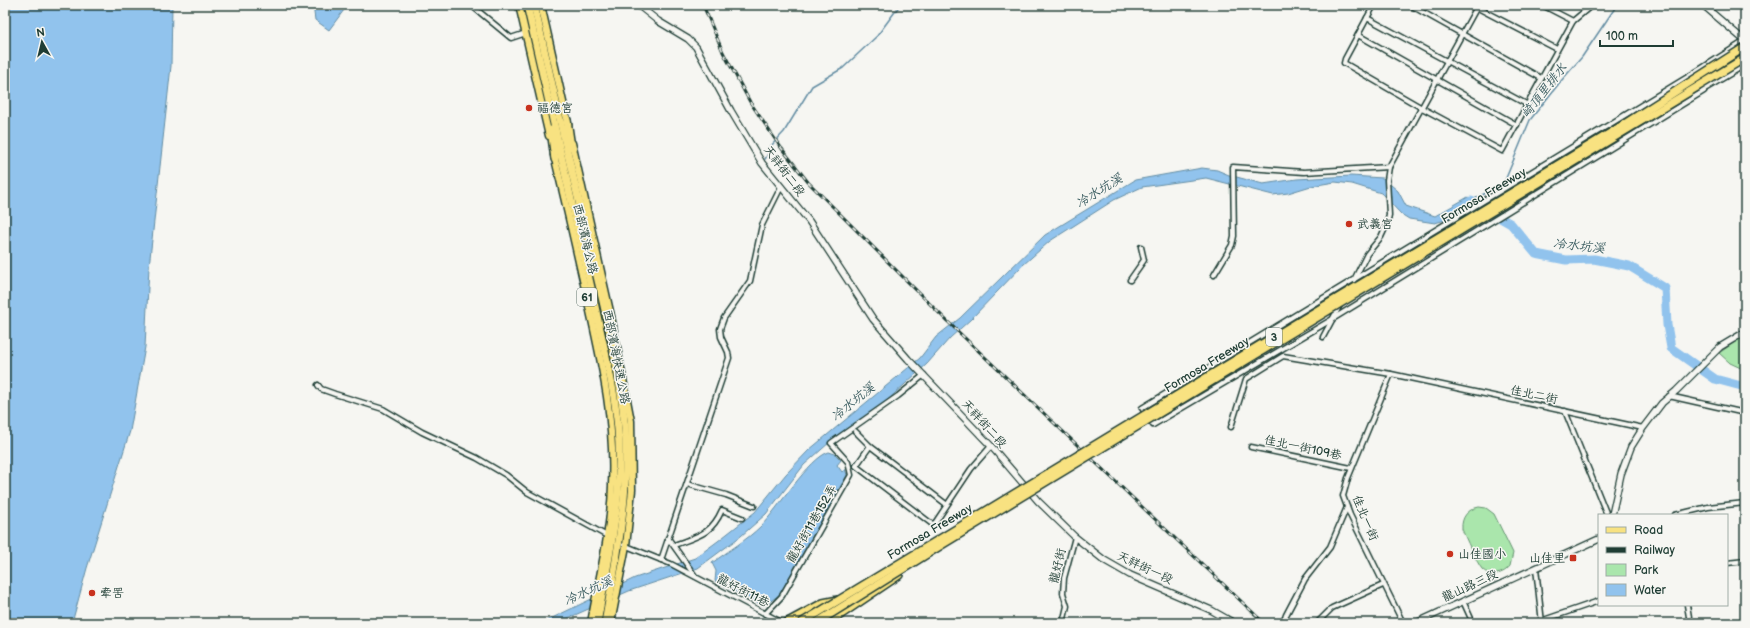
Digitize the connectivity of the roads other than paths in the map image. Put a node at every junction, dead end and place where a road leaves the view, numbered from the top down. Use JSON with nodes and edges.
{"nodes":[{"id":1,"x":471,"y":5,"type":"edge"},
{"id":2,"x":519,"y":5,"type":"edge"},
{"id":3,"x":527,"y":5,"type":"edge"},
{"id":4,"x":534,"y":5,"type":"edge"},
{"id":5,"x":541,"y":5,"type":"edge"},
{"id":6,"x":638,"y":5,"type":"edge"},
{"id":7,"x":1374,"y":5,"type":"edge"},
{"id":8,"x":1410,"y":5,"type":"edge"},
{"id":9,"x":1472,"y":5,"type":"edge"},
{"id":10,"x":1542,"y":5,"type":"edge"},
{"id":11,"x":1592,"y":5,"type":"edge"},
{"id":12,"x":1703,"y":5,"type":"edge"},
{"id":13,"x":1478,"y":6,"type":"edge"},
{"id":14,"x":1367,"y":18,"type":"junction"},
{"id":15,"x":1573,"y":21,"type":"junction"},
{"id":16,"x":526,"y":32,"type":"junction"},
{"id":17,"x":1463,"y":34,"type":"junction"},
{"id":18,"x":1358,"y":35,"type":"junction"},
{"id":19,"x":1745,"y":41,"type":"edge"},
{"id":20,"x":1745,"y":47,"type":"edge"},
{"id":21,"x":1557,"y":49,"type":"junction"},
{"id":22,"x":1745,"y":58,"type":"edge"},
{"id":23,"x":1447,"y":62,"type":"junction"},
{"id":24,"x":1745,"y":65,"type":"edge"},
{"id":25,"x":1691,"y":75,"type":"junction"},
{"id":26,"x":1541,"y":78,"type":"junction"},
{"id":27,"x":1437,"y":80,"type":"junction"},
{"id":28,"x":544,"y":86,"type":"junction"},
{"id":29,"x":1704,"y":91,"type":"junction"},
{"id":30,"x":1528,"y":105,"type":"junction"},
{"id":31,"x":1422,"y":108,"type":"junction"},
{"id":32,"x":567,"y":120,"type":"junction"},
{"id":33,"x":1517,"y":125,"type":"junction"},
{"id":34,"x":555,"y":159,"type":"junction"},
{"id":35,"x":1550,"y":160,"type":"junction"},
{"id":36,"x":1389,"y":167,"type":"junction"},
{"id":37,"x":1563,"y":178,"type":"junction"},
{"id":38,"x":781,"y":187,"type":"junction"},
{"id":39,"x":580,"y":206,"type":"junction"},
{"id":40,"x":1462,"y":214,"type":"junction"},
{"id":41,"x":1474,"y":232,"type":"junction"},
{"id":42,"x":1141,"y":246,"type":"dead end"},
{"id":43,"x":1369,"y":271,"type":"junction"},
{"id":44,"x":1214,"y":275,"type":"dead end"},
{"id":45,"x":1130,"y":280,"type":"dead end"},
{"id":46,"x":1354,"y":280,"type":"junction"},
{"id":47,"x":1382,"y":289,"type":"junction"},
{"id":48,"x":1331,"y":320,"type":"junction"},
{"id":49,"x":1745,"y":332,"type":"edge"},
{"id":50,"x":1267,"y":333,"type":"junction"},
{"id":51,"x":1323,"y":337,"type":"dead end"},
{"id":52,"x":1279,"y":351,"type":"junction"},
{"id":53,"x":1201,"y":373,"type":"junction"},
{"id":54,"x":922,"y":374,"type":"junction"},
{"id":55,"x":1390,"y":374,"type":"junction"},
{"id":56,"x":318,"y":385,"type":"dead end"},
{"id":57,"x":1213,"y":390,"type":"junction"},
{"id":58,"x":1669,"y":396,"type":"junction"},
{"id":59,"x":1565,"y":411,"type":"junction"},
{"id":60,"x":1745,"y":413,"type":"edge"},
{"id":61,"x":1231,"y":427,"type":"dead end"},
{"id":62,"x":1643,"y":428,"type":"junction"},
{"id":63,"x":855,"y":431,"type":"dead end"},
{"id":64,"x":870,"y":446,"type":"junction"},
{"id":65,"x":991,"y":446,"type":"junction"},
{"id":66,"x":1251,"y":447,"type":"dead end"},
{"id":67,"x":1351,"y":468,"type":"junction"},
{"id":68,"x":687,"y":484,"type":"junction"},
{"id":69,"x":1038,"y":501,"type":"joint"},
{"id":70,"x":1745,"y":503,"type":"edge"},
{"id":71,"x":946,"y":504,"type":"junction"},
{"id":72,"x":754,"y":506,"type":"dead end"},
{"id":73,"x":1347,"y":507,"type":"junction"},
{"id":74,"x":1607,"y":514,"type":"edge"},
{"id":75,"x":1612,"y":514,"type":"edge"},
{"id":76,"x":1679,"y":514,"type":"edge"},
{"id":77,"x":742,"y":518,"type":"dead end"},
{"id":78,"x":1076,"y":537,"type":"junction"},
{"id":79,"x":609,"y":538,"type":"junction"},
{"id":80,"x":668,"y":538,"type":"junction"},
{"id":81,"x":1598,"y":539,"type":"edge"},
{"id":82,"x":619,"y":542,"type":"junction"},
{"id":83,"x":943,"y":544,"type":"junction"},
{"id":84,"x":674,"y":545,"type":"junction"},
{"id":85,"x":626,"y":546,"type":"junction"},
{"id":86,"x":661,"y":560,"type":"junction"},
{"id":87,"x":1745,"y":561,"type":"edge"},
{"id":88,"x":1728,"y":563,"type":"edge"},
{"id":89,"x":1536,"y":568,"type":"junction"},
{"id":90,"x":693,"y":574,"type":"junction"},
{"id":91,"x":1383,"y":585,"type":"junction"},
{"id":92,"x":840,"y":599,"type":"junction"},
{"id":93,"x":1598,"y":601,"type":"edge"},
{"id":94,"x":1463,"y":602,"type":"junction"},
{"id":95,"x":1687,"y":606,"type":"edge"},
{"id":96,"x":765,"y":614,"type":"junction"},
{"id":97,"x":594,"y":620,"type":"edge"},
{"id":98,"x":1542,"y":622,"type":"edge"},
{"id":99,"x":605,"y":623,"type":"edge"},
{"id":100,"x":611,"y":623,"type":"edge"},
{"id":101,"x":784,"y":623,"type":"edge"},
{"id":102,"x":801,"y":623,"type":"edge"},
{"id":103,"x":816,"y":623,"type":"edge"},
{"id":104,"x":828,"y":623,"type":"edge"},
{"id":105,"x":1063,"y":623,"type":"edge"},
{"id":106,"x":1234,"y":623,"type":"edge"},
{"id":107,"x":1283,"y":623,"type":"edge"},
{"id":108,"x":1317,"y":623,"type":"edge"},
{"id":109,"x":1403,"y":623,"type":"edge"},
{"id":110,"x":1416,"y":623,"type":"edge"},
{"id":111,"x":1473,"y":623,"type":"edge"},
{"id":112,"x":1535,"y":623,"type":"edge"},
{"id":113,"x":1690,"y":623,"type":"edge"}],
"edges":[{"from":1,"to":16,"type":"street"},
{"from":2,"to":16,"type":"main road","name":"西部濱海公路","number":"61"},
{"from":3,"to":28,"type":"highway","name":"西部濱海快速公路","number":"61"},
{"from":4,"to":39,"type":"highway","name":"西部濱海快速公路","number":"61"},
{"from":5,"to":32,"type":"main road","name":"西部濱海公路","number":"61"},
{"from":6,"to":38,"type":"street","name":"天祥街二段"},
{"from":7,"to":14,"type":"street"},
{"from":8,"to":17,"type":"street"},
{"from":9,"to":13,"type":"street"},
{"from":10,"to":15,"type":"street"},
{"from":11,"to":15,"type":"street"},
{"from":12,"to":19,"type":"street"},
{"from":13,"to":17,"type":"street"},
{"from":13,"to":21,"type":"street"},
{"from":14,"to":18,"type":"street"},
{"from":14,"to":23,"type":"street"},
{"from":15,"to":21,"type":"street"},
{"from":16,"to":34,"type":"main road","name":"西部濱海公路","number":"61"},
{"from":17,"to":23,"type":"street"},
{"from":17,"to":26,"type":"street"},
{"from":18,"to":27,"type":"street"},
{"from":18,"to":31,"type":"street"},
{"from":19,"to":25,"type":"street"},
{"from":20,"to":92,"type":"highway","name":"Formosa Freeway","number":"3","bridge":true},
{"from":21,"to":26,"type":"street"},
{"from":22,"to":83,"type":"highway","name":"Formosa Freeway","number":"3","bridge":true},
{"from":23,"to":27,"type":"street"},
{"from":23,"to":30,"type":"street"},
{"from":24,"to":29,"type":"street"},
{"from":25,"to":29,"type":"street"},
{"from":25,"to":35,"type":"street"},
{"from":26,"to":30,"type":"street"},
{"from":27,"to":31,"type":"street"},
{"from":27,"to":33,"type":"street"},
{"from":28,"to":34,"type":"highway"},
{"from":28,"to":79,"type":"highway","name":"西部濱海快速公路","number":"61"},
{"from":29,"to":37,"type":"street"},
{"from":30,"to":33,"type":"street"},
{"from":31,"to":33,"type":"street"},
{"from":31,"to":36,"type":"street"},
{"from":32,"to":39,"type":"highway"},
{"from":32,"to":85,"type":"main road","name":"西部濱海公路","number":"61"},
{"from":34,"to":79,"type":"main road","name":"西部濱海公路","number":"61"},
{"from":35,"to":37,"type":"street"},
{"from":35,"to":40,"type":"street"},
{"from":36,"to":44,"type":"street"},
{"from":36,"to":46,"type":"street"},
{"from":37,"to":41,"type":"street"},
{"from":38,"to":54,"type":"street","name":"天祥街二段"},
{"from":38,"to":68,"type":"street"},
{"from":39,"to":82,"type":"highway","name":"西部濱海快速公路","number":"61"},
{"from":40,"to":41,"type":"street"},
{"from":40,"to":43,"type":"street"},
{"from":41,"to":47,"type":"street"},
{"from":42,"to":45,"type":"street"},
{"from":43,"to":46,"type":"street"},
{"from":43,"to":47,"type":"street"},
{"from":46,"to":48,"type":"street"},
{"from":46,"to":50,"type":"street"},
{"from":47,"to":48,"type":"street"},
{"from":48,"to":51,"type":"street"},
{"from":48,"to":52,"type":"street"},
{"from":49,"to":58,"type":"street"},
{"from":50,"to":52,"type":"street"},
{"from":50,"to":53,"type":"street"},
{"from":52,"to":57,"type":"street"},
{"from":53,"to":57,"type":"street"},
{"from":53,"to":57,"type":"street"},
{"from":54,"to":65,"type":"street","name":"天祥街二段"},
{"from":54,"to":96,"type":"street","name":"龍好街11巷152弄"},
{"from":55,"to":59,"type":"street","name":"佳北二街"},
{"from":55,"to":61,"type":"street","name":"佳北二街"},
{"from":55,"to":67,"type":"street","name":"佳北一街"},
{"from":56,"to":79,"type":"street","name":"龍好街11巷"},
{"from":58,"to":60,"type":"street"},
{"from":58,"to":62,"type":"street"},
{"from":59,"to":62,"type":"street"},
{"from":59,"to":74,"type":"street","name":"佳北二街"},
{"from":62,"to":75,"type":"street"},
{"from":63,"to":64,"type":"street"},
{"from":64,"to":71,"type":"street"},
{"from":64,"to":71,"type":"street"},
{"from":65,"to":69,"type":"street","name":"天祥街二段"},
{"from":65,"to":71,"type":"street"},
{"from":66,"to":67,"type":"street","name":"佳北一街109巷"},
{"from":67,"to":73,"type":"street","name":"佳北一街"},
{"from":68,"to":72,"type":"street"},
{"from":68,"to":80,"type":"street"},
{"from":69,"to":78,"type":"street","name":"天祥街一段"},
{"from":70,"to":76,"type":"street"},
{"from":73,"to":91,"type":"street","name":"佳北一街"},
{"from":73,"to":107,"type":"street"},
{"from":77,"to":84,"type":"street"},
{"from":78,"to":105,"type":"street","name":"龍好街"},
{"from":78,"to":106,"type":"street","name":"天祥街一段"},
{"from":79,"to":82,"type":"street","name":"龍好街11巷"},
{"from":79,"to":97,"type":"main road","name":"西部濱海公路","number":"61"},
{"from":79,"to":97,"type":"highway","name":"西部濱海快速公路","number":"61"},
{"from":80,"to":84,"type":"street"},
{"from":80,"to":86,"type":"street"},
{"from":81,"to":89,"type":"street","name":"龍山路三段"},
{"from":82,"to":85,"type":"street","name":"龍好街11巷"},
{"from":82,"to":99,"type":"highway","name":"西部濱海快速公路","number":"61"},
{"from":83,"to":103,"type":"highway","name":"Formosa Freeway","number":"3","bridge":true},
{"from":83,"to":104,"type":"highway","bridge":true},
{"from":84,"to":90,"type":"street"},
{"from":85,"to":86,"type":"street","name":"龍好街11巷"},
{"from":85,"to":100,"type":"main road","name":"西部濱海公路","number":"61"},
{"from":86,"to":90,"type":"street","name":"龍好街11巷"},
{"from":87,"to":88,"type":"street"},
{"from":89,"to":94,"type":"street","name":"龍山路三段"},
{"from":89,"to":98,"type":"street"},
{"from":90,"to":96,"type":"street","name":"龍好街11巷"},
{"from":91,"to":108,"type":"street"},
{"from":91,"to":109,"type":"street","name":"佳北一街"},
{"from":92,"to":101,"type":"highway"},
{"from":92,"to":102,"type":"highway","name":"Formosa Freeway","number":"3","bridge":true},
{"from":93,"to":98,"type":"street"},
{"from":94,"to":110,"type":"street","name":"龍山路三段"},
{"from":94,"to":111,"type":"street"},
{"from":95,"to":113,"type":"street"},
{"from":96,"to":101,"type":"street","name":"龍好街11巷"},
{"from":98,"to":112,"type":"street"}]}
